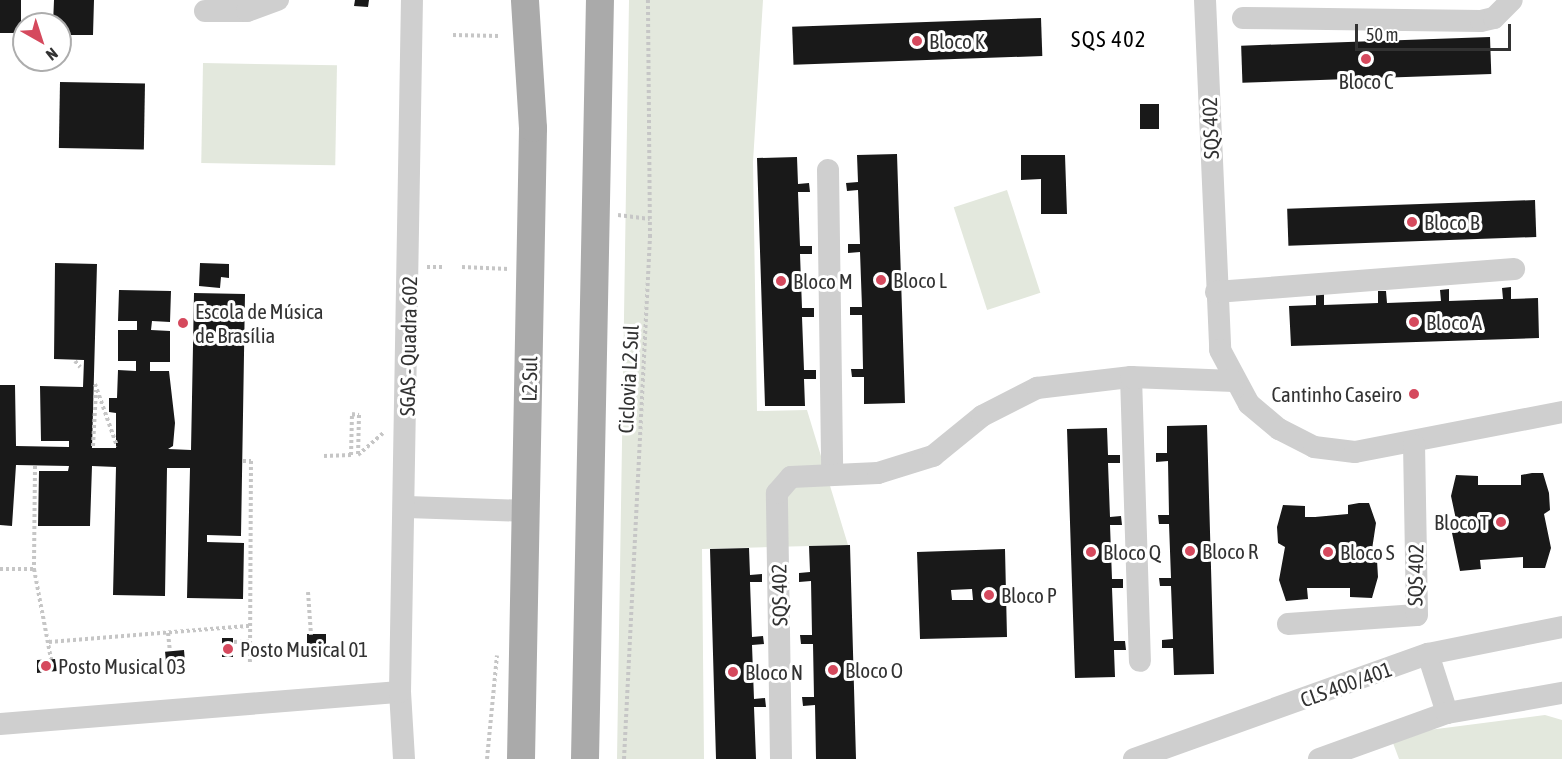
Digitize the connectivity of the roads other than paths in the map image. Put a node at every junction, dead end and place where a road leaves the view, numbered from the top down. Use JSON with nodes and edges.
{"nodes":[{"id":1,"x":278,"y":0,"type":"edge"},
{"id":2,"x":412,"y":0,"type":"edge"},
{"id":3,"x":506,"y":0,"type":"edge"},
{"id":4,"x":525,"y":0,"type":"edge"},
{"id":5,"x":600,"y":0,"type":"edge"},
{"id":6,"x":1205,"y":0,"type":"edge"},
{"id":7,"x":1512,"y":0,"type":"edge"},
{"id":8,"x":205,"y":11,"type":"dead end"},
{"id":9,"x":1242,"y":18,"type":"dead end"},
{"id":10,"x":528,"y":39,"type":"junction"},
{"id":11,"x":828,"y":170,"type":"dead end"},
{"id":12,"x":1514,"y":269,"type":"dead end"},
{"id":13,"x":1216,"y":292,"type":"junction"},
{"id":14,"x":1131,"y":377,"type":"junction"},
{"id":15,"x":1234,"y":381,"type":"junction"},
{"id":16,"x":1562,"y":412,"type":"edge"},
{"id":17,"x":1414,"y":445,"type":"junction"},
{"id":18,"x":832,"y":473,"type":"junction"},
{"id":19,"x":407,"y":507,"type":"junction"},
{"id":20,"x":526,"y":511,"type":"junction"},
{"id":21,"x":1288,"y":624,"type":"dead end"},
{"id":22,"x":1562,"y":627,"type":"edge"},
{"id":23,"x":1428,"y":654,"type":"junction"},
{"id":24,"x":1140,"y":661,"type":"dead end"},
{"id":25,"x":400,"y":693,"type":"junction"},
{"id":26,"x":1562,"y":693,"type":"edge"},
{"id":27,"x":1447,"y":713,"type":"junction"},
{"id":28,"x":0,"y":724,"type":"edge"},
{"id":29,"x":404,"y":759,"type":"edge"},
{"id":30,"x":521,"y":759,"type":"edge"},
{"id":31,"x":585,"y":759,"type":"edge"},
{"id":32,"x":781,"y":759,"type":"edge"},
{"id":33,"x":1134,"y":759,"type":"edge"},
{"id":34,"x":1319,"y":759,"type":"edge"}],
"edges":[{"from":1,"to":8,"type":"street"},
{"from":2,"to":19,"type":"street","name":"SGAS - Quadra 602"},
{"from":3,"to":10,"type":"main road"},
{"from":4,"to":10,"type":"main road","name":"L2 Sul"},
{"from":5,"to":31,"type":"main road"},
{"from":6,"to":13,"type":"street","name":"SQS 402"},
{"from":7,"to":9,"type":"street"},
{"from":10,"to":20,"type":"main road","name":"L2 Sul"},
{"from":11,"to":18,"type":"street"},
{"from":12,"to":13,"type":"street"},
{"from":13,"to":15,"type":"street","name":"SQS 402"},
{"from":14,"to":15,"type":"street","name":"SQS 402"},
{"from":14,"to":18,"type":"street","name":"SQS 402"},
{"from":14,"to":24,"type":"street"},
{"from":15,"to":17,"type":"street","name":"SQS 402"},
{"from":16,"to":17,"type":"street","name":"SQS 402"},
{"from":17,"to":21,"type":"street","name":"SQS 402"},
{"from":18,"to":32,"type":"street","name":"SQS 402"},
{"from":19,"to":20,"type":"street"},
{"from":19,"to":25,"type":"street","name":"SGAS - Quadra 602"},
{"from":20,"to":30,"type":"main road","name":"L2 Sul"},
{"from":22,"to":23,"type":"street","name":"CLS 400/401"},
{"from":23,"to":27,"type":"street"},
{"from":23,"to":33,"type":"street","name":"CLS 400/401"},
{"from":25,"to":28,"type":"street"},
{"from":25,"to":29,"type":"street","name":"SGAS - Quadra 602"},
{"from":26,"to":27,"type":"street"},
{"from":27,"to":34,"type":"street"}]}
